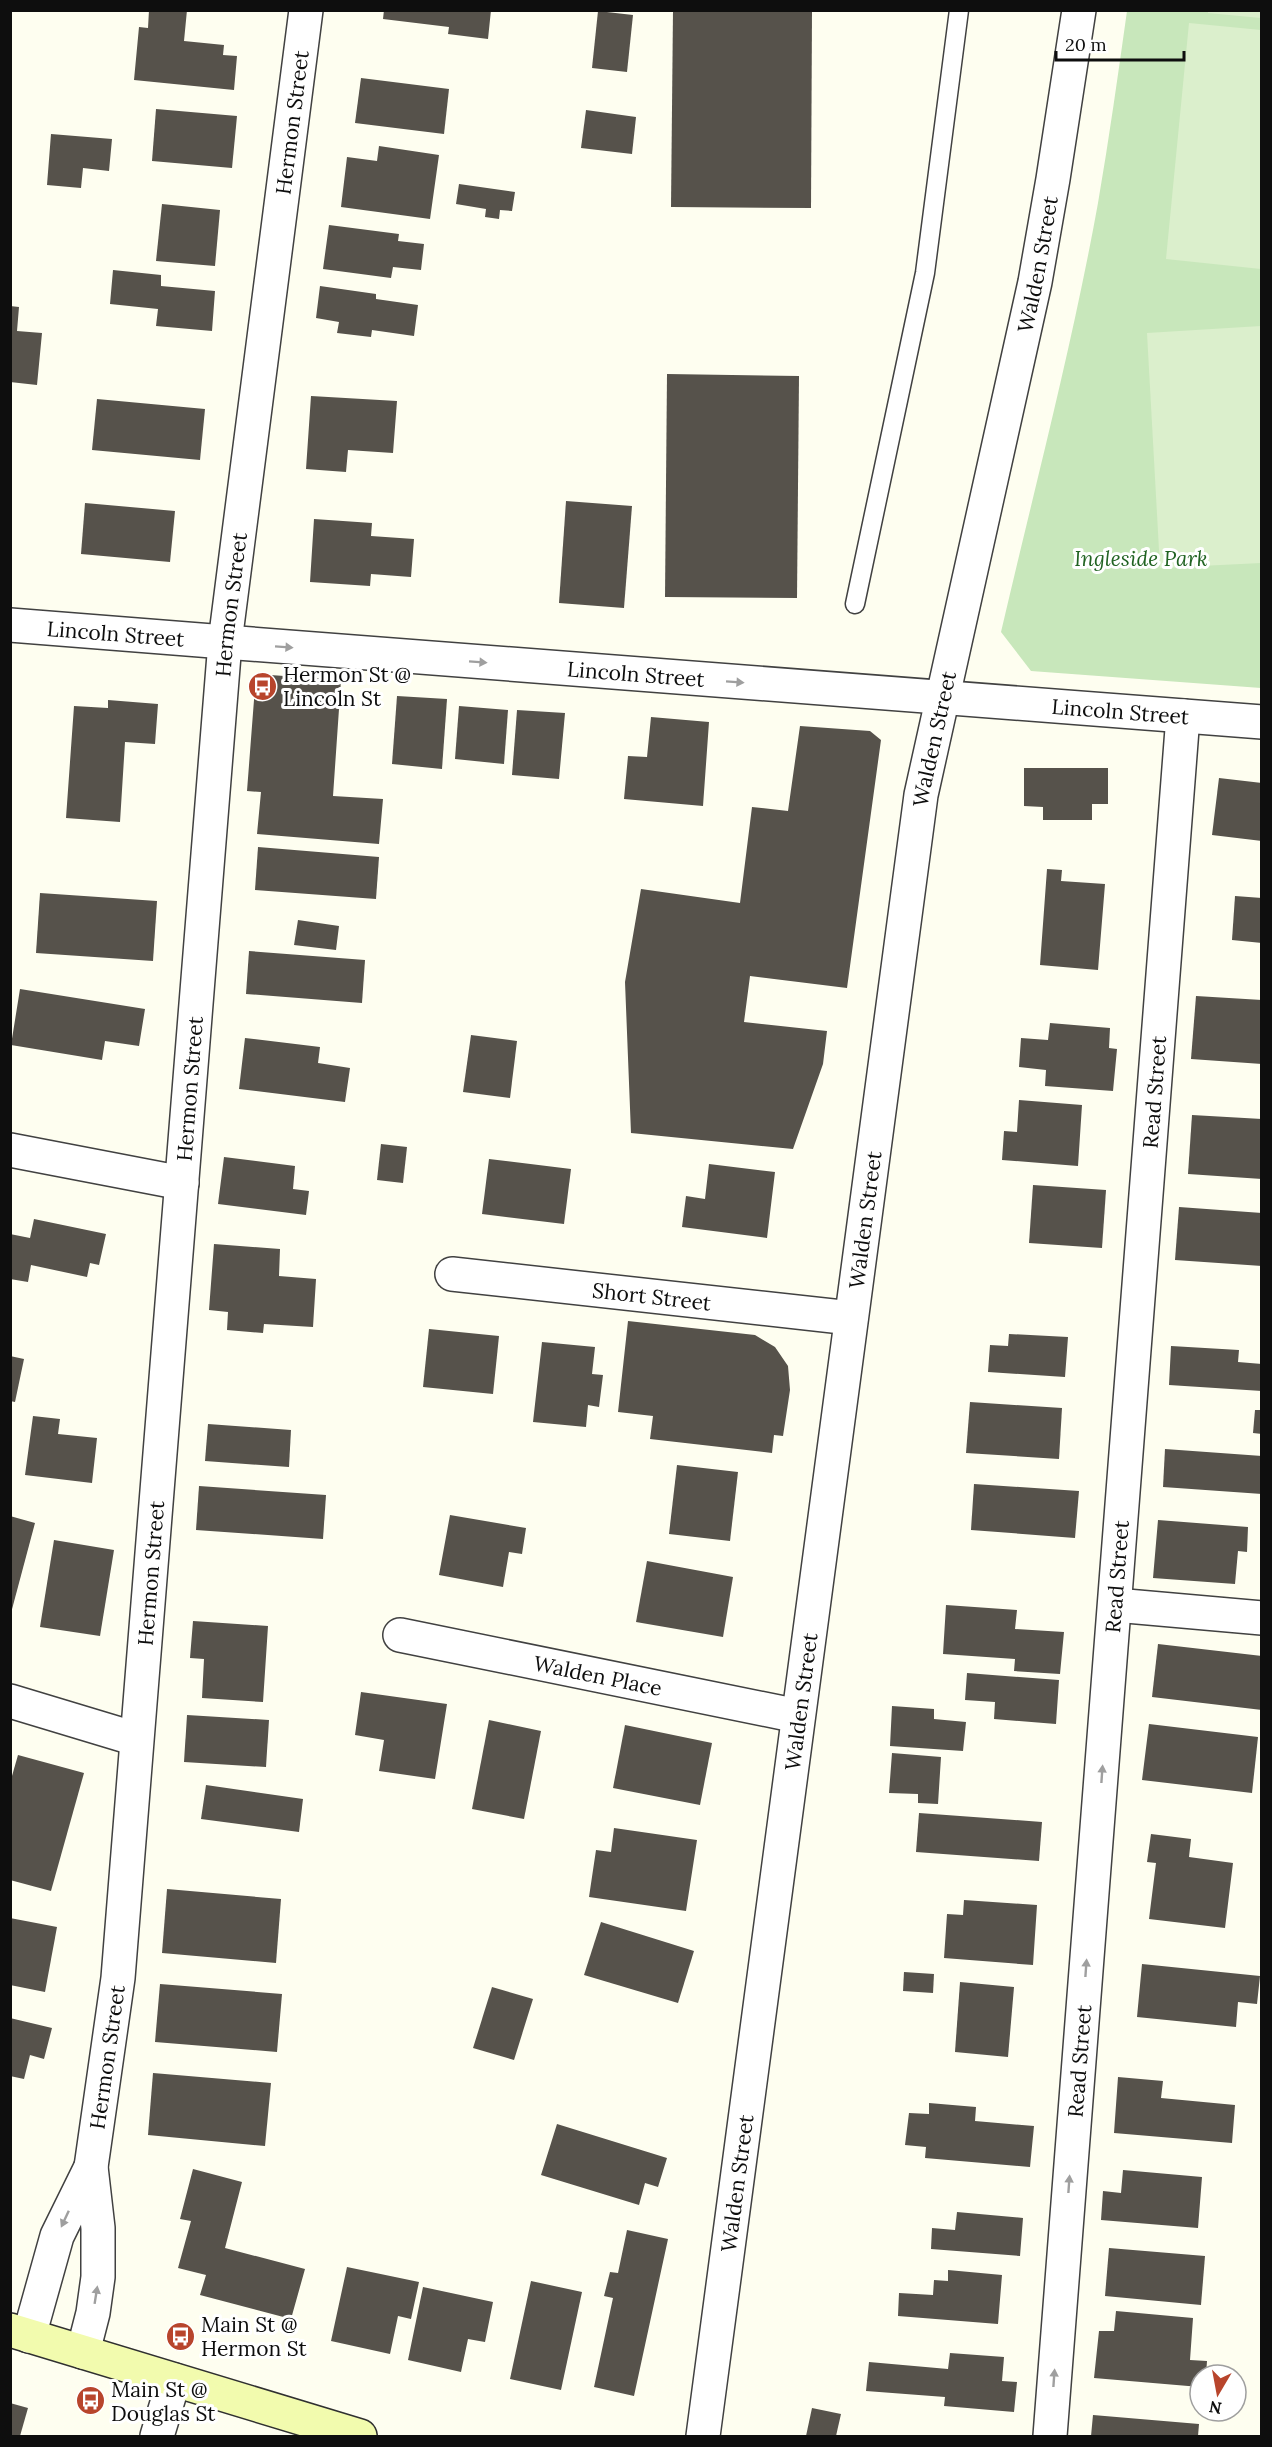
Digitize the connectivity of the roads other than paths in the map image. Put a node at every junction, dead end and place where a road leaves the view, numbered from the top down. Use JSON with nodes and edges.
{"nodes":[{"id":1,"x":306,"y":10,"type":"edge"},
{"id":2,"x":959,"y":10,"type":"edge"},
{"id":3,"x":1079,"y":10,"type":"edge"},
{"id":4,"x":855,"y":604,"type":"dead end"},
{"id":5,"x":10,"y":625,"type":"edge"},
{"id":6,"x":225,"y":642,"type":"junction"},
{"id":7,"x":942,"y":697,"type":"junction"},
{"id":8,"x":1183,"y":716,"type":"junction"},
{"id":9,"x":1262,"y":722,"type":"edge"},
{"id":10,"x":10,"y":1150,"type":"edge"},
{"id":11,"x":182,"y":1183,"type":"junction"},
{"id":12,"x":452,"y":1274,"type":"dead end"},
{"id":13,"x":851,"y":1318,"type":"junction"},
{"id":14,"x":1115,"y":1605,"type":"junction"},
{"id":15,"x":1262,"y":1618,"type":"edge"},
{"id":16,"x":400,"y":1635,"type":"dead end"},
{"id":17,"x":10,"y":1701,"type":"edge"},
{"id":18,"x":798,"y":1716,"type":"junction"},
{"id":19,"x":136,"y":1739,"type":"junction"},
{"id":20,"x":91,"y":2167,"type":"junction"},
{"id":21,"x":20,"y":2333,"type":"edge"},
{"id":22,"x":83,"y":2352,"type":"junction"},
{"id":23,"x":174,"y":2380,"type":"junction"},
{"id":24,"x":157,"y":2436,"type":"edge"},
{"id":25,"x":360,"y":2436,"type":"edge"},
{"id":26,"x":703,"y":2436,"type":"edge"},
{"id":27,"x":1050,"y":2436,"type":"edge"}],
"edges":[{"from":1,"to":6,"type":"street","name":"Hermon Street"},
{"from":2,"to":4,"type":"lane"},
{"from":3,"to":7,"type":"street","name":"Walden Street"},
{"from":5,"to":6,"type":"street","name":"Lincoln Street"},
{"from":6,"to":7,"type":"street","name":"Lincoln Street","one_way":true},
{"from":6,"to":11,"type":"street","name":"Hermon Street"},
{"from":7,"to":8,"type":"street","name":"Lincoln Street"},
{"from":7,"to":13,"type":"street","name":"Walden Street"},
{"from":8,"to":9,"type":"street","name":"Lincoln Street"},
{"from":8,"to":14,"type":"street","name":"Read Street"},
{"from":10,"to":11,"type":"street"},
{"from":11,"to":19,"type":"street","name":"Hermon Street"},
{"from":12,"to":13,"type":"street","name":"Short Street"},
{"from":13,"to":18,"type":"street","name":"Walden Street"},
{"from":14,"to":15,"type":"street"},
{"from":27,"to":14,"type":"street","name":"Read Street","one_way":true},
{"from":16,"to":18,"type":"street","name":"Walden Place"},
{"from":17,"to":19,"type":"street"},
{"from":18,"to":26,"type":"street","name":"Walden Street"},
{"from":19,"to":20,"type":"street","name":"Hermon Street"},
{"from":20,"to":21,"type":"street","name":"Hermon Street","one_way":true},
{"from":22,"to":20,"type":"street","name":"Hermon Street","one_way":true},
{"from":21,"to":22,"type":"main road"},
{"from":22,"to":23,"type":"main road"},
{"from":23,"to":24,"type":"street"},
{"from":23,"to":25,"type":"main road"}]}
